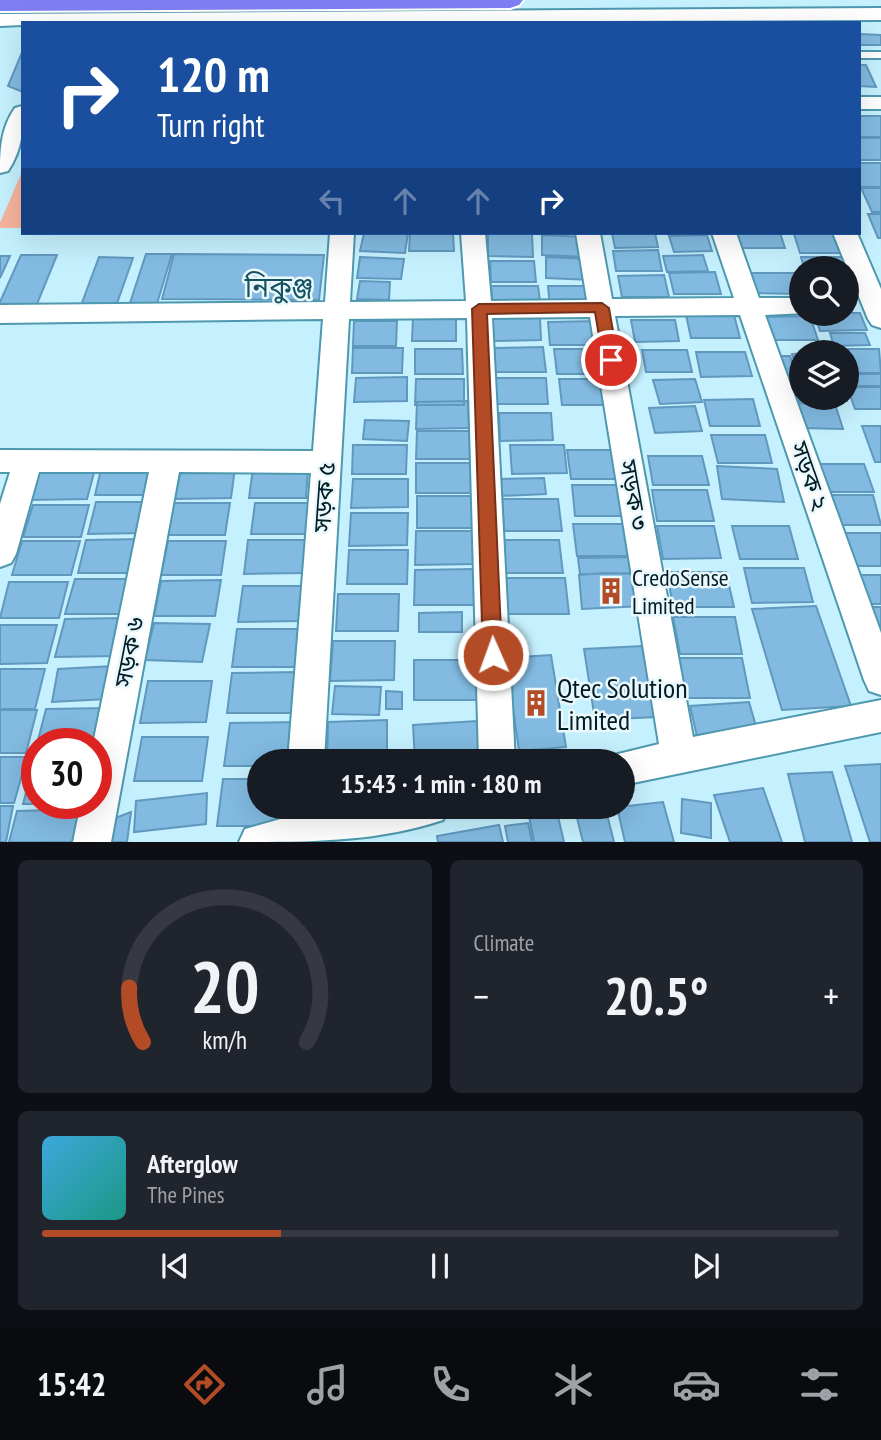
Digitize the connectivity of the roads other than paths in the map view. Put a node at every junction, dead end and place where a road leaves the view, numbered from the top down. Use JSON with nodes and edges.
{"nodes":[{"id":1,"x":510,"y":0,"type":"edge"},
{"id":2,"x":0,"y":3,"type":"edge"},
{"id":3,"x":881,"y":14,"type":"edge"},
{"id":4,"x":0,"y":19,"type":"edge"},
{"id":5,"x":754,"y":19,"type":"edge"},
{"id":6,"x":823,"y":19,"type":"edge"},
{"id":7,"x":259,"y":20,"type":"edge"},
{"id":8,"x":861,"y":55,"type":"edge"},
{"id":9,"x":881,"y":55,"type":"edge"},
{"id":10,"x":861,"y":103,"type":"edge"},
{"id":11,"x":881,"y":103,"type":"edge"},
{"id":12,"x":15,"y":112,"type":"edge"},
{"id":13,"x":0,"y":166,"type":"edge"},
{"id":14,"x":342,"y":235,"type":"edge"},
{"id":15,"x":473,"y":235,"type":"edge"},
{"id":16,"x":588,"y":235,"type":"edge"},
{"id":17,"x":725,"y":235,"type":"edge"},
{"id":18,"x":846,"y":235,"type":"edge"},
{"id":19,"x":750,"y":306,"type":"junction"},
{"id":20,"x":789,"y":306,"type":"edge"},
{"id":21,"x":602,"y":308,"type":"junction"},
{"id":22,"x":859,"y":308,"type":"edge"},
{"id":23,"x":479,"y":309,"type":"junction"},
{"id":24,"x":337,"y":310,"type":"junction"},
{"id":25,"x":878,"y":312,"type":"edge"},
{"id":26,"x":0,"y":314,"type":"edge"},
{"id":27,"x":14,"y":461,"type":"edge"},
{"id":28,"x":166,"y":461,"type":"junction"},
{"id":29,"x":327,"y":462,"type":"junction"},
{"id":30,"x":0,"y":554,"type":"edge"},
{"id":31,"x":881,"y":680,"type":"edge"},
{"id":32,"x":881,"y":716,"type":"edge"},
{"id":33,"x":307,"y":749,"type":"edge"},
{"id":34,"x":497,"y":749,"type":"edge"},
{"id":35,"x":679,"y":757,"type":"junction"},
{"id":36,"x":635,"y":766,"type":"edge"},
{"id":37,"x":362,"y":819,"type":"edge"},
{"id":38,"x":288,"y":832,"type":"edge"},
{"id":39,"x":92,"y":842,"type":"edge"}],
"edges":[{"from":1,"to":2,"type":"highway"},
{"from":3,"to":6,"type":"street"},
{"from":4,"to":7,"type":"street"},
{"from":5,"to":6,"type":"street"},
{"from":5,"to":7,"type":"street"},
{"from":8,"to":9,"type":"lane"},
{"from":10,"to":11,"type":"street"},
{"from":12,"to":13,"type":"street"},
{"from":14,"to":24,"type":"street","name":"সড়ক ৫"},
{"from":15,"to":23,"type":"street"},
{"from":16,"to":21,"type":"street","name":"সড়ক ৩"},
{"from":17,"to":19,"type":"street","name":"সড়ক ২"},
{"from":18,"to":25,"type":"street"},
{"from":19,"to":20,"type":"street"},
{"from":19,"to":21,"type":"street"},
{"from":19,"to":31,"type":"street","name":"সড়ক ২"},
{"from":21,"to":23,"type":"street"},
{"from":21,"to":35,"type":"street","name":"সড়ক ৩"},
{"from":22,"to":25,"type":"street"},
{"from":23,"to":24,"type":"street"},
{"from":23,"to":34,"type":"street"},
{"from":24,"to":26,"type":"street"},
{"from":24,"to":29,"type":"street","name":"সড়ক ৫"},
{"from":27,"to":28,"type":"street"},
{"from":27,"to":30,"type":"street"},
{"from":28,"to":29,"type":"street"},
{"from":28,"to":39,"type":"street","name":"সড়ক ৬"},
{"from":29,"to":33,"type":"street","name":"সড়ক ৫"},
{"from":32,"to":35,"type":"street"},
{"from":35,"to":36,"type":"street"},
{"from":37,"to":38,"type":"street"}]}
